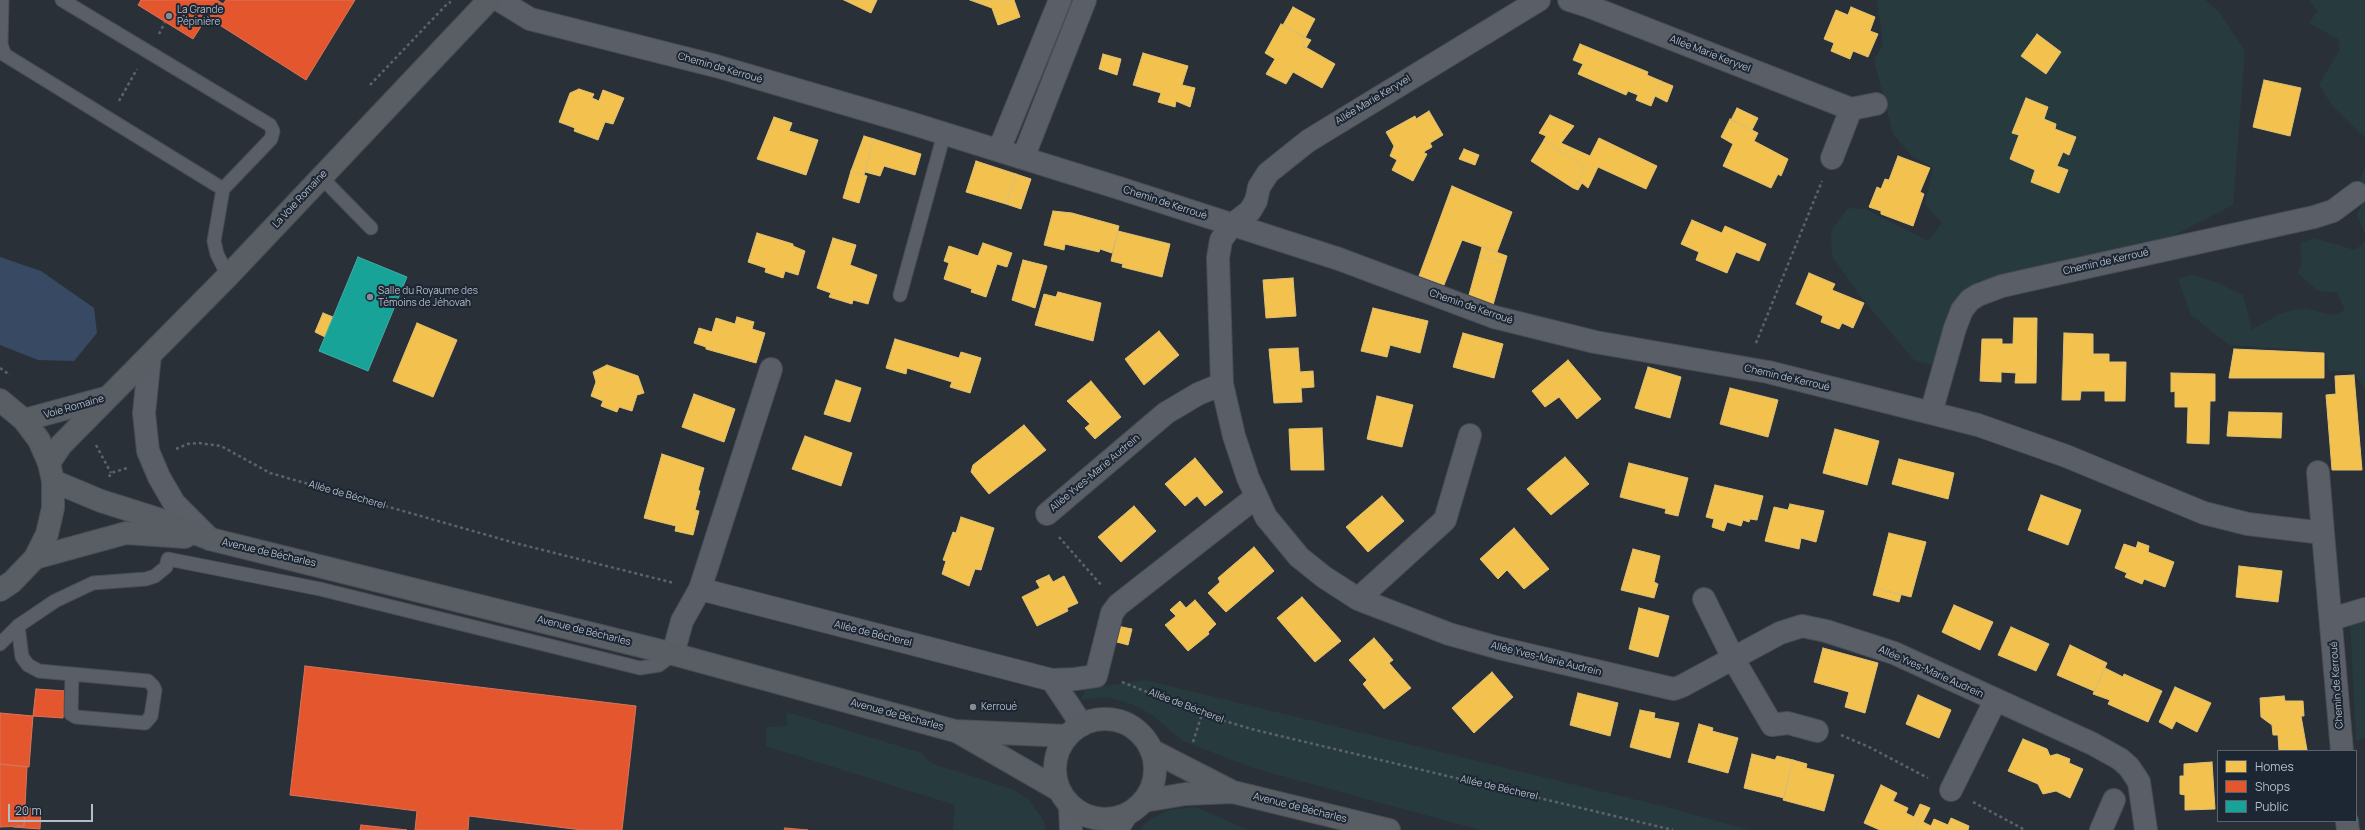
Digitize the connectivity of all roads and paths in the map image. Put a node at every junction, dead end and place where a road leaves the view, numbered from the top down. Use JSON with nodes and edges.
{"nodes":[{"id":1,"x":2,"y":0,"type":"edge"},
{"id":2,"x":62,"y":0,"type":"edge"},
{"id":3,"x":489,"y":0,"type":"edge"},
{"id":4,"x":499,"y":0,"type":"edge"},
{"id":5,"x":1060,"y":0,"type":"edge"},
{"id":6,"x":1085,"y":0,"type":"edge"},
{"id":7,"x":1539,"y":0,"type":"edge"},
{"id":8,"x":1569,"y":0,"type":"edge"},
{"id":9,"x":2,"y":58,"type":"edge"},
{"id":10,"x":1876,"y":104,"type":"dead end"},
{"id":11,"x":1851,"y":109,"type":"junction"},
{"id":12,"x":944,"y":134,"type":"junction"},
{"id":13,"x":999,"y":150,"type":"junction"},
{"id":14,"x":1023,"y":158,"type":"junction"},
{"id":15,"x":1832,"y":158,"type":"dead end"},
{"id":16,"x":321,"y":176,"type":"junction"},
{"id":17,"x":1824,"y":178,"type":"dead end"},
{"id":18,"x":223,"y":189,"type":"junction"},
{"id":19,"x":2357,"y":193,"type":"dead end"},
{"id":20,"x":1232,"y":225,"type":"junction"},
{"id":21,"x":371,"y":228,"type":"dead end"},
{"id":22,"x":228,"y":276,"type":"junction"},
{"id":23,"x":900,"y":295,"type":"dead end"},
{"id":24,"x":1755,"y":345,"type":"dead end"},
{"id":25,"x":150,"y":355,"type":"junction"},
{"id":26,"x":771,"y":369,"type":"dead end"},
{"id":27,"x":1222,"y":384,"type":"junction"},
{"id":28,"x":108,"y":396,"type":"junction"},
{"id":29,"x":0,"y":400,"type":"edge"},
{"id":30,"x":1931,"y":413,"type":"junction"},
{"id":31,"x":24,"y":420,"type":"junction"},
{"id":32,"x":1470,"y":435,"type":"dead end"},
{"id":33,"x":151,"y":459,"type":"junction"},
{"id":34,"x":51,"y":472,"type":"junction"},
{"id":35,"x":2318,"y":472,"type":"dead end"},
{"id":36,"x":1256,"y":497,"type":"junction"},
{"id":37,"x":101,"y":502,"type":"junction"},
{"id":38,"x":1047,"y":514,"type":"joint"},
{"id":39,"x":2323,"y":533,"type":"junction"},
{"id":40,"x":210,"y":539,"type":"junction"},
{"id":41,"x":35,"y":558,"type":"junction"},
{"id":42,"x":700,"y":589,"type":"junction"},
{"id":43,"x":0,"y":590,"type":"edge"},
{"id":44,"x":1358,"y":599,"type":"junction"},
{"id":45,"x":1704,"y":600,"type":"dead end"},
{"id":46,"x":1118,"y":605,"type":"junction"},
{"id":47,"x":2365,"y":609,"type":"edge"},
{"id":48,"x":2332,"y":619,"type":"junction"},
{"id":49,"x":18,"y":626,"type":"junction"},
{"id":50,"x":0,"y":644,"type":"edge"},
{"id":51,"x":673,"y":654,"type":"junction"},
{"id":52,"x":1734,"y":660,"type":"junction"},
{"id":53,"x":72,"y":674,"type":"junction"},
{"id":54,"x":1096,"y":676,"type":"junction"},
{"id":55,"x":1052,"y":680,"type":"junction"},
{"id":56,"x":1995,"y":701,"type":"junction"},
{"id":57,"x":955,"y":730,"type":"junction"},
{"id":58,"x":1075,"y":730,"type":"junction"},
{"id":59,"x":1817,"y":731,"type":"joint"},
{"id":60,"x":1151,"y":750,"type":"junction"},
{"id":61,"x":2342,"y":750,"type":"edge"},
{"id":62,"x":1951,"y":790,"type":"junction"},
{"id":63,"x":1233,"y":792,"type":"junction"},
{"id":64,"x":1065,"y":798,"type":"junction"},
{"id":65,"x":2114,"y":800,"type":"dead end"},
{"id":66,"x":1144,"y":801,"type":"junction"},
{"id":67,"x":1121,"y":822,"type":"edge"},
{"id":68,"x":1071,"y":830,"type":"edge"},
{"id":69,"x":1389,"y":830,"type":"edge"},
{"id":70,"x":1672,"y":830,"type":"edge"},
{"id":71,"x":2025,"y":830,"type":"edge"},
{"id":72,"x":2101,"y":830,"type":"edge"},
{"id":73,"x":2146,"y":830,"type":"edge"}],
"edges":[{"from":1,"to":9,"type":"lane"},
{"from":2,"to":18,"type":"lane"},
{"from":3,"to":16,"type":"main road","name":"La Voie Romaine"},
{"from":4,"to":12,"type":"street","name":"Chemin de Kerroué"},
{"from":5,"to":13,"type":"street"},
{"from":6,"to":14,"type":"street"},
{"from":7,"to":20,"type":"street","name":"Allée Marie Keryvel"},
{"from":8,"to":11,"type":"street","name":"Allée Marie Keryvel"},
{"from":9,"to":18,"type":"lane"},
{"from":10,"to":11,"type":"street"},
{"from":11,"to":15,"type":"street"},
{"from":12,"to":13,"type":"street","name":"Chemin de Kerroué"},
{"from":12,"to":23,"type":"lane"},
{"from":13,"to":14,"type":"street","name":"Chemin de Kerroué"},
{"from":14,"to":20,"type":"street","name":"Chemin de Kerroué"},
{"from":16,"to":21,"type":"lane"},
{"from":16,"to":22,"type":"main road","name":"La Voie Romaine"},
{"from":17,"to":24,"type":"path"},
{"from":18,"to":22,"type":"lane"},
{"from":19,"to":30,"type":"street","name":"Chemin de Kerroué"},
{"from":20,"to":27,"type":"street","name":"Allée Yves-Marie Audrein"},
{"from":20,"to":30,"type":"street","name":"Chemin de Kerroué"},
{"from":22,"to":25,"type":"main road","name":"La Voie Romaine"},
{"from":25,"to":28,"type":"main road","name":"La Voie Romaine"},
{"from":25,"to":33,"type":"street","name":"Avenue de Bécharles"},
{"from":26,"to":42,"type":"street"},
{"from":27,"to":36,"type":"street","name":"Allée Yves-Marie Audrein"},
{"from":27,"to":38,"type":"street","name":"Allée Yves-Marie Audrein"},
{"from":28,"to":31,"type":"main road","name":"Voie Romaine"},
{"from":28,"to":34,"type":"main road","name":"Voie Romaine"},
{"from":29,"to":31,"type":"main road"},
{"from":30,"to":39,"type":"street","name":"Chemin de Kerroué"},
{"from":31,"to":34,"type":"main road"},
{"from":32,"to":44,"type":"street"},
{"from":33,"to":37,"type":"path","name":"Allée de Bécherel"},
{"from":33,"to":40,"type":"street","name":"Avenue de Bécharles"},
{"from":33,"to":42,"type":"path","name":"Allée de Bécherel"},
{"from":34,"to":37,"type":"main road","name":"Avenue de Bécharles"},
{"from":34,"to":41,"type":"main road"},
{"from":35,"to":39,"type":"street","name":"Chemin de Kerroué"},
{"from":36,"to":44,"type":"street","name":"Allée Yves-Marie Audrein"},
{"from":36,"to":46,"type":"street"},
{"from":37,"to":40,"type":"main road","name":"Avenue de Bécharles"},
{"from":38,"to":46,"type":"path","name":"Allée Yves-Marie Audrein"},
{"from":39,"to":48,"type":"street","name":"Chemin de Kerroué"},
{"from":40,"to":41,"type":"main road","name":"Avenue de Bécharles"},
{"from":40,"to":51,"type":"main road","name":"Avenue de Bécharles"},
{"from":41,"to":43,"type":"main road"},
{"from":42,"to":51,"type":"street"},
{"from":42,"to":55,"type":"street","name":"Allée de Bécherel"},
{"from":44,"to":52,"type":"street","name":"Allée Yves-Marie Audrein"},
{"from":45,"to":52,"type":"street"},
{"from":46,"to":54,"type":"street"},
{"from":47,"to":48,"type":"street"},
{"from":48,"to":61,"type":"street","name":"Chemin de Kerroué"},
{"from":49,"to":50,"type":"lane"},
{"from":49,"to":51,"type":"lane"},
{"from":49,"to":53,"type":"lane"},
{"from":51,"to":57,"type":"main road","name":"Avenue de Bécharles"},
{"from":52,"to":56,"type":"street","name":"Allée Yves-Marie Audrein"},
{"from":52,"to":59,"type":"street"},
{"from":53,"to":53,"type":"lane"},
{"from":54,"to":55,"type":"street","name":"Allée de Bécherel"},
{"from":54,"to":70,"type":"path","name":"Allée de Bécherel"},
{"from":55,"to":58,"type":"street"},
{"from":56,"to":62,"type":"street","name":"Allée Yves-Marie Audrein"},
{"from":56,"to":73,"type":"street","name":"Allée Yves-Marie Audrein"},
{"from":57,"to":58,"type":"main road","name":"Avenue de Bécharles"},
{"from":57,"to":64,"type":"main road","name":"Avenue de Bécharles"},
{"from":58,"to":60,"type":"main road"},
{"from":58,"to":64,"type":"main road"},
{"from":59,"to":62,"type":"path"},
{"from":60,"to":63,"type":"main road","name":"Avenue de Bécharles"},
{"from":60,"to":66,"type":"main road"},
{"from":62,"to":71,"type":"path"},
{"from":63,"to":66,"type":"main road","name":"Avenue de Bécharles"},
{"from":63,"to":69,"type":"main road","name":"Avenue de Bécharles"},
{"from":64,"to":67,"type":"main road"},
{"from":64,"to":68,"type":"street"},
{"from":65,"to":72,"type":"street"},
{"from":66,"to":67,"type":"main road"}]}
